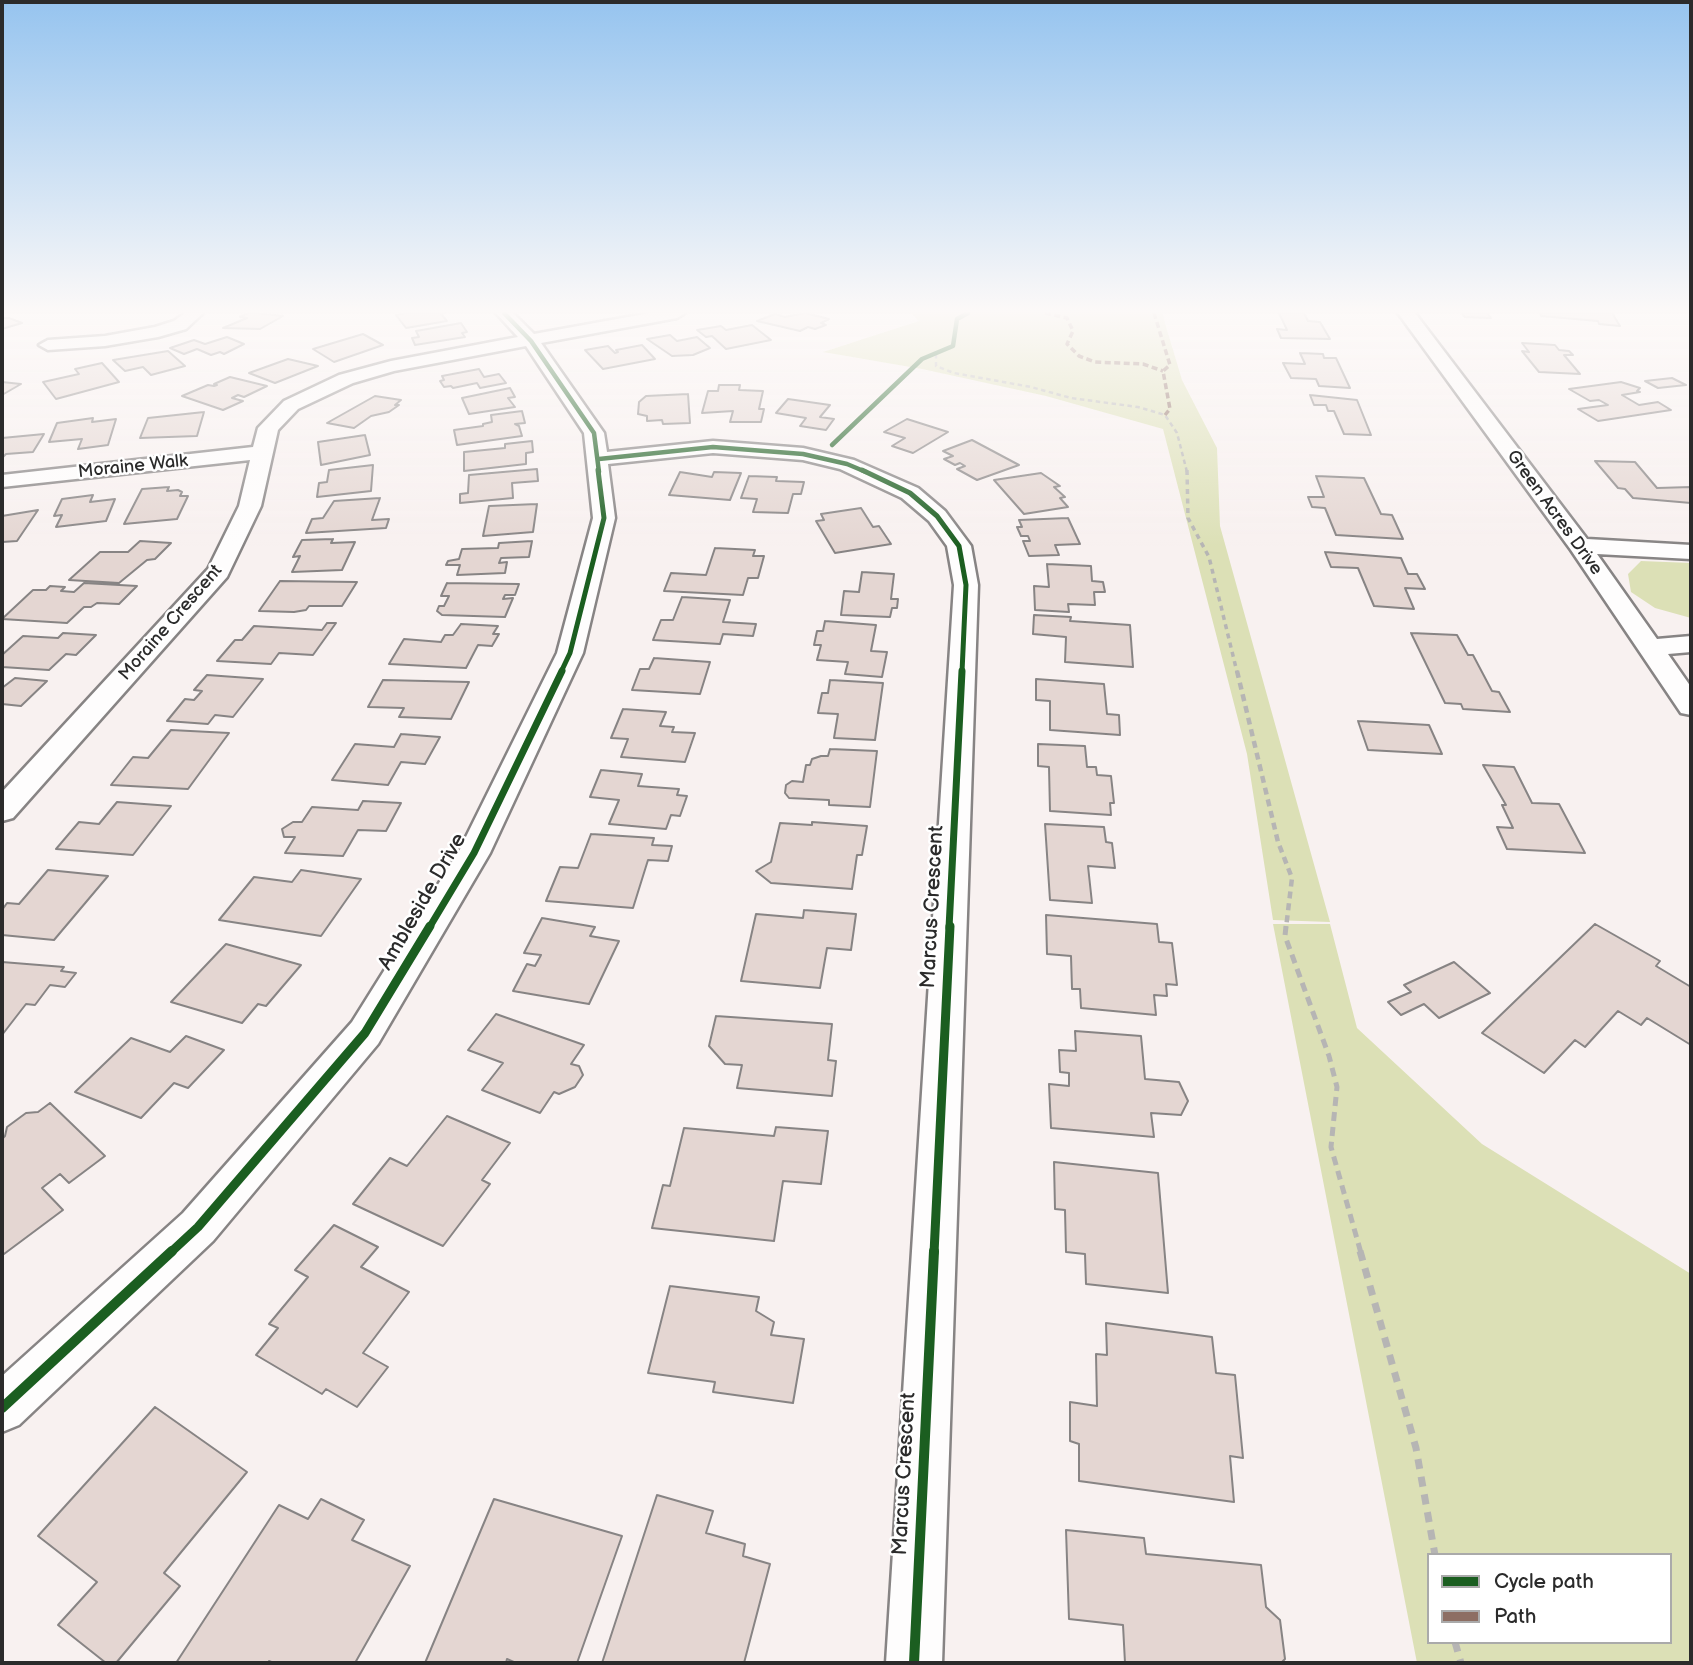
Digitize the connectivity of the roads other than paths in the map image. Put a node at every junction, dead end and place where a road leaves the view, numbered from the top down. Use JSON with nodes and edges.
{"nodes":[{"id":1,"x":319,"y":391,"type":"edge"},
{"id":2,"x":565,"y":391,"type":"edge"},
{"id":3,"x":1464,"y":391,"type":"edge"},
{"id":4,"x":263,"y":452,"type":"junction"},
{"id":5,"x":599,"y":458,"type":"junction"},
{"id":6,"x":2,"y":481,"type":"edge"},
{"id":7,"x":1580,"y":546,"type":"junction"},
{"id":8,"x":1691,"y":552,"type":"edge"},
{"id":9,"x":1691,"y":644,"type":"edge"},
{"id":10,"x":1650,"y":648,"type":"junction"},
{"id":11,"x":1691,"y":707,"type":"edge"},
{"id":12,"x":2,"y":811,"type":"edge"},
{"id":13,"x":2,"y":1408,"type":"edge"},
{"id":14,"x":914,"y":1663,"type":"edge"}],
"edges":[{"from":1,"to":4,"type":"street","name":"Moraine Crescent"},
{"from":2,"to":5,"type":"street","name":"Ambleside Drive"},
{"from":3,"to":7,"type":"street","name":"Green Acres Drive"},
{"from":4,"to":6,"type":"street","name":"Moraine Walk"},
{"from":4,"to":12,"type":"street","name":"Moraine Crescent"},
{"from":5,"to":13,"type":"street","name":"Ambleside Drive"},
{"from":5,"to":14,"type":"street","name":"Marcus Crescent"},
{"from":7,"to":8,"type":"street"},
{"from":7,"to":10,"type":"street","name":"Green Acres Drive"},
{"from":9,"to":10,"type":"street"},
{"from":10,"to":11,"type":"street","name":"Green Acres Drive"}]}
